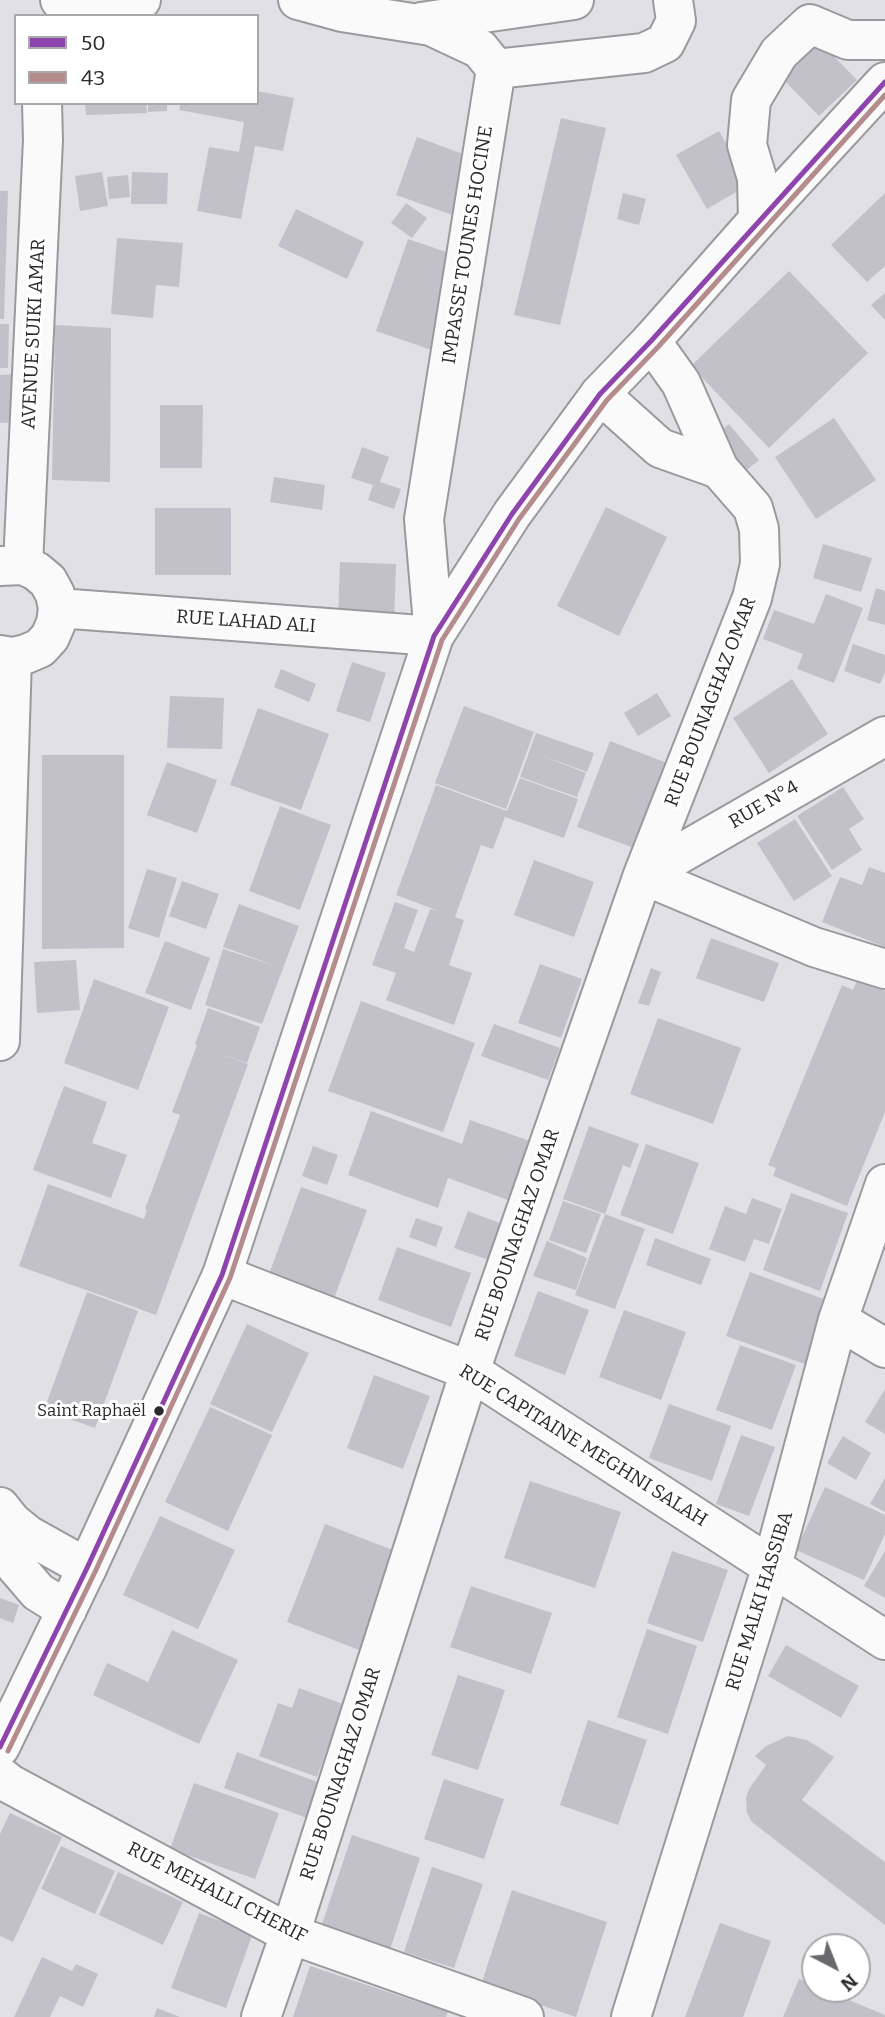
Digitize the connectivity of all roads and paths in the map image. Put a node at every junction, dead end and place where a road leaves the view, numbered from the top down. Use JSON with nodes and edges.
{"nodes":[{"id":1,"x":60,"y":0,"type":"edge"},
{"id":2,"x":141,"y":0,"type":"edge"},
{"id":3,"x":298,"y":0,"type":"edge"},
{"id":4,"x":575,"y":0,"type":"edge"},
{"id":5,"x":673,"y":0,"type":"edge"},
{"id":6,"x":411,"y":23,"type":"junction"},
{"id":7,"x":885,"y":40,"type":"edge"},
{"id":8,"x":496,"y":69,"type":"junction"},
{"id":9,"x":885,"y":82,"type":"edge"},
{"id":10,"x":43,"y":105,"type":"edge"},
{"id":11,"x":758,"y":220,"type":"junction"},
{"id":12,"x":651,"y":341,"type":"junction"},
{"id":13,"x":600,"y":394,"type":"junction"},
{"id":14,"x":719,"y":469,"type":"junction"},
{"id":15,"x":11,"y":565,"type":"edge"},
{"id":16,"x":58,"y":608,"type":"junction"},
{"id":17,"x":434,"y":636,"type":"junction"},
{"id":18,"x":6,"y":656,"type":"edge"},
{"id":19,"x":885,"y":736,"type":"edge"},
{"id":20,"x":643,"y":875,"type":"junction"},
{"id":21,"x":885,"y":970,"type":"edge"},
{"id":22,"x":0,"y":1041,"type":"edge"},
{"id":23,"x":885,"y":1184,"type":"edge"},
{"id":24,"x":222,"y":1275,"type":"junction"},
{"id":25,"x":838,"y":1320,"type":"junction"},
{"id":26,"x":885,"y":1348,"type":"edge"},
{"id":27,"x":470,"y":1371,"type":"junction"},
{"id":28,"x":0,"y":1507,"type":"edge"},
{"id":29,"x":0,"y":1548,"type":"edge"},
{"id":30,"x":772,"y":1566,"type":"junction"},
{"id":31,"x":87,"y":1568,"type":"junction"},
{"id":32,"x":67,"y":1609,"type":"junction"},
{"id":33,"x":885,"y":1640,"type":"edge"},
{"id":34,"x":0,"y":1748,"type":"edge"},
{"id":35,"x":0,"y":1776,"type":"edge"},
{"id":36,"x":290,"y":1934,"type":"junction"},
{"id":37,"x":261,"y":2017,"type":"edge"},
{"id":38,"x":524,"y":2017,"type":"edge"},
{"id":39,"x":631,"y":2017,"type":"edge"}],
"edges":[{"from":1,"to":2,"type":"street"},
{"from":3,"to":6,"type":"street"},
{"from":4,"to":6,"type":"street"},
{"from":5,"to":8,"type":"street"},
{"from":6,"to":8,"type":"street"},
{"from":7,"to":11,"type":"street"},
{"from":8,"to":17,"type":"street","name":"IMPASSE TOUNES HOCINE"},
{"from":9,"to":11,"type":"street"},
{"from":10,"to":15,"type":"street","name":"AVENUE SUIKI AMAR"},
{"from":11,"to":12,"type":"street"},
{"from":12,"to":13,"type":"street"},
{"from":12,"to":14,"type":"street"},
{"from":13,"to":14,"type":"street"},
{"from":13,"to":17,"type":"street"},
{"from":14,"to":20,"type":"street","name":"RUE BOUNAGHAZ OMAR"},
{"from":15,"to":16,"type":"street"},
{"from":16,"to":17,"type":"street","name":"RUE LAHAD ALI"},
{"from":16,"to":18,"type":"street"},
{"from":17,"to":24,"type":"street"},
{"from":18,"to":22,"type":"street"},
{"from":19,"to":20,"type":"street","name":"RUE N°4"},
{"from":20,"to":21,"type":"street"},
{"from":20,"to":27,"type":"street","name":"RUE BOUNAGHAZ OMAR"},
{"from":23,"to":25,"type":"street","name":"RUE MALKI HASSIBA"},
{"from":24,"to":27,"type":"street","name":"RUE CAPITAINE MEGHNI SALAH"},
{"from":24,"to":31,"type":"street"},
{"from":25,"to":26,"type":"street"},
{"from":25,"to":30,"type":"street","name":"RUE MALKI HASSIBA"},
{"from":27,"to":30,"type":"street","name":"RUE CAPITAINE MEGHNI SALAH"},
{"from":27,"to":36,"type":"street","name":"RUE BOUNAGHAZ OMAR"},
{"from":28,"to":31,"type":"street"},
{"from":29,"to":32,"type":"street"},
{"from":30,"to":33,"type":"street","name":"RUE CAPITAINE MEGHNI SALAH"},
{"from":30,"to":39,"type":"street","name":"RUE MALKI HASSIBA"},
{"from":31,"to":32,"type":"street"},
{"from":32,"to":34,"type":"street"},
{"from":35,"to":36,"type":"street","name":"RUE MEHALLI CHERIF"},
{"from":36,"to":37,"type":"street","name":"RUE BOUNAGHAZ OMAR"},
{"from":36,"to":38,"type":"street","name":"RUE MEHALLI CHERIF"}]}
